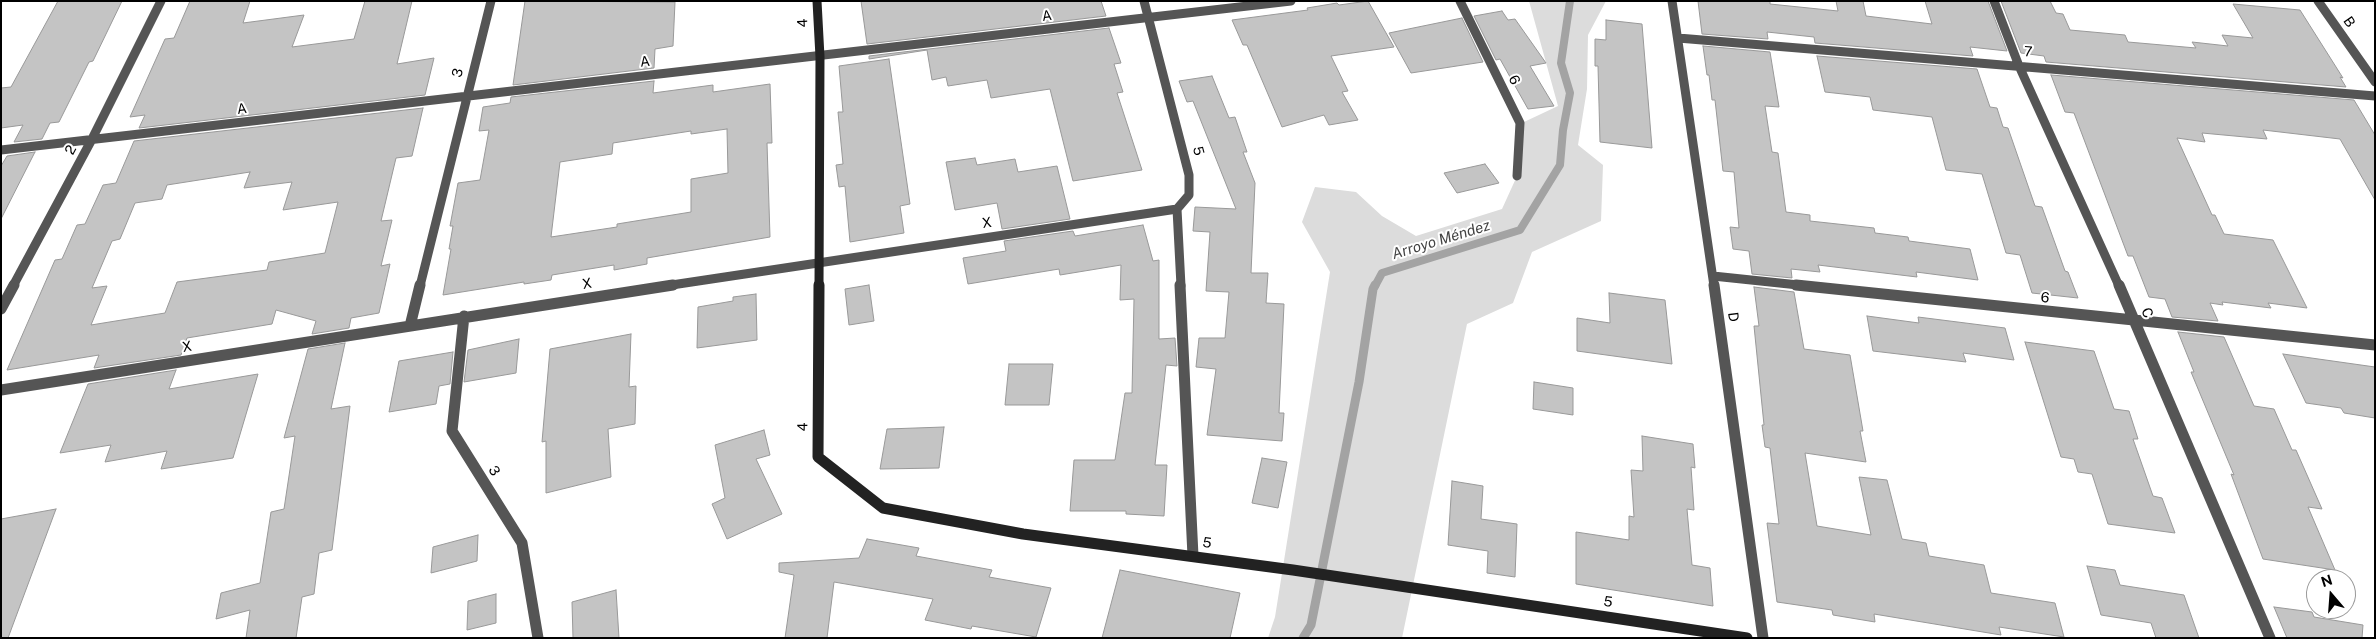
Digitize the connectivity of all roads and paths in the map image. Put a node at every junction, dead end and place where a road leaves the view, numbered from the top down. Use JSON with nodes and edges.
{"nodes":[{"id":1,"x":161,"y":1,"type":"edge"},
{"id":2,"x":491,"y":1,"type":"edge"},
{"id":3,"x":817,"y":1,"type":"edge"},
{"id":4,"x":1144,"y":1,"type":"edge"},
{"id":5,"x":1291,"y":1,"type":"edge"},
{"id":6,"x":1460,"y":1,"type":"edge"},
{"id":7,"x":1672,"y":1,"type":"edge"},
{"id":8,"x":1994,"y":1,"type":"edge"},
{"id":9,"x":2318,"y":1,"type":"edge"},
{"id":10,"x":1148,"y":18,"type":"junction"},
{"id":11,"x":1678,"y":38,"type":"junction"},
{"id":12,"x":820,"y":57,"type":"junction"},
{"id":13,"x":2019,"y":66,"type":"junction"},
{"id":14,"x":2375,"y":82,"type":"edge"},
{"id":15,"x":468,"y":95,"type":"junction"},
{"id":16,"x":2375,"y":96,"type":"edge"},
{"id":17,"x":91,"y":141,"type":"junction"},
{"id":18,"x":1,"y":150,"type":"edge"},
{"id":19,"x":1517,"y":176,"type":"dead end"},
{"id":20,"x":1177,"y":209,"type":"junction"},
{"id":21,"x":820,"y":262,"type":"junction"},
{"id":22,"x":1714,"y":276,"type":"junction"},
{"id":23,"x":1,"y":310,"type":"edge"},
{"id":24,"x":464,"y":316,"type":"junction"},
{"id":25,"x":2136,"y":322,"type":"junction"},
{"id":26,"x":410,"y":326,"type":"junction"},
{"id":27,"x":2375,"y":345,"type":"edge"},
{"id":28,"x":1,"y":390,"type":"edge"},
{"id":29,"x":1193,"y":556,"type":"junction"},
{"id":30,"x":538,"y":638,"type":"edge"},
{"id":31,"x":1748,"y":638,"type":"edge"},
{"id":32,"x":1763,"y":638,"type":"edge"},
{"id":33,"x":2270,"y":638,"type":"edge"}],
"edges":[{"from":1,"to":17,"type":"street","name":"2"},
{"from":2,"to":15,"type":"street","name":"3"},
{"from":3,"to":12,"type":"street","name":"4"},
{"from":4,"to":10,"type":"street","name":"5"},
{"from":5,"to":10,"type":"street","name":"A"},
{"from":6,"to":19,"type":"street","name":"6"},
{"from":7,"to":11,"type":"street","name":"D"},
{"from":8,"to":13,"type":"street","name":"C"},
{"from":9,"to":14,"type":"street","name":"B"},
{"from":10,"to":12,"type":"street","name":"A"},
{"from":10,"to":20,"type":"street","name":"5"},
{"from":11,"to":13,"type":"street","name":"7"},
{"from":11,"to":22,"type":"street","name":"D"},
{"from":12,"to":15,"type":"street","name":"A"},
{"from":12,"to":21,"type":"street","name":"4"},
{"from":13,"to":16,"type":"street","name":"7"},
{"from":13,"to":25,"type":"street","name":"C"},
{"from":15,"to":17,"type":"street","name":"A"},
{"from":15,"to":26,"type":"street","name":"3"},
{"from":17,"to":18,"type":"street","name":"A"},
{"from":17,"to":23,"type":"street","name":"2"},
{"from":20,"to":21,"type":"street","name":"X"},
{"from":20,"to":29,"type":"street","name":"5"},
{"from":21,"to":24,"type":"street","name":"X"},
{"from":21,"to":29,"type":"street","name":"4"},
{"from":22,"to":25,"type":"street","name":"6"},
{"from":22,"to":32,"type":"street","name":"D"},
{"from":24,"to":26,"type":"street","name":"X"},
{"from":24,"to":30,"type":"street","name":"3"},
{"from":25,"to":27,"type":"street","name":"6"},
{"from":25,"to":33,"type":"street","name":"C"},
{"from":26,"to":28,"type":"street","name":"X"},
{"from":29,"to":31,"type":"street","name":"5"}]}
